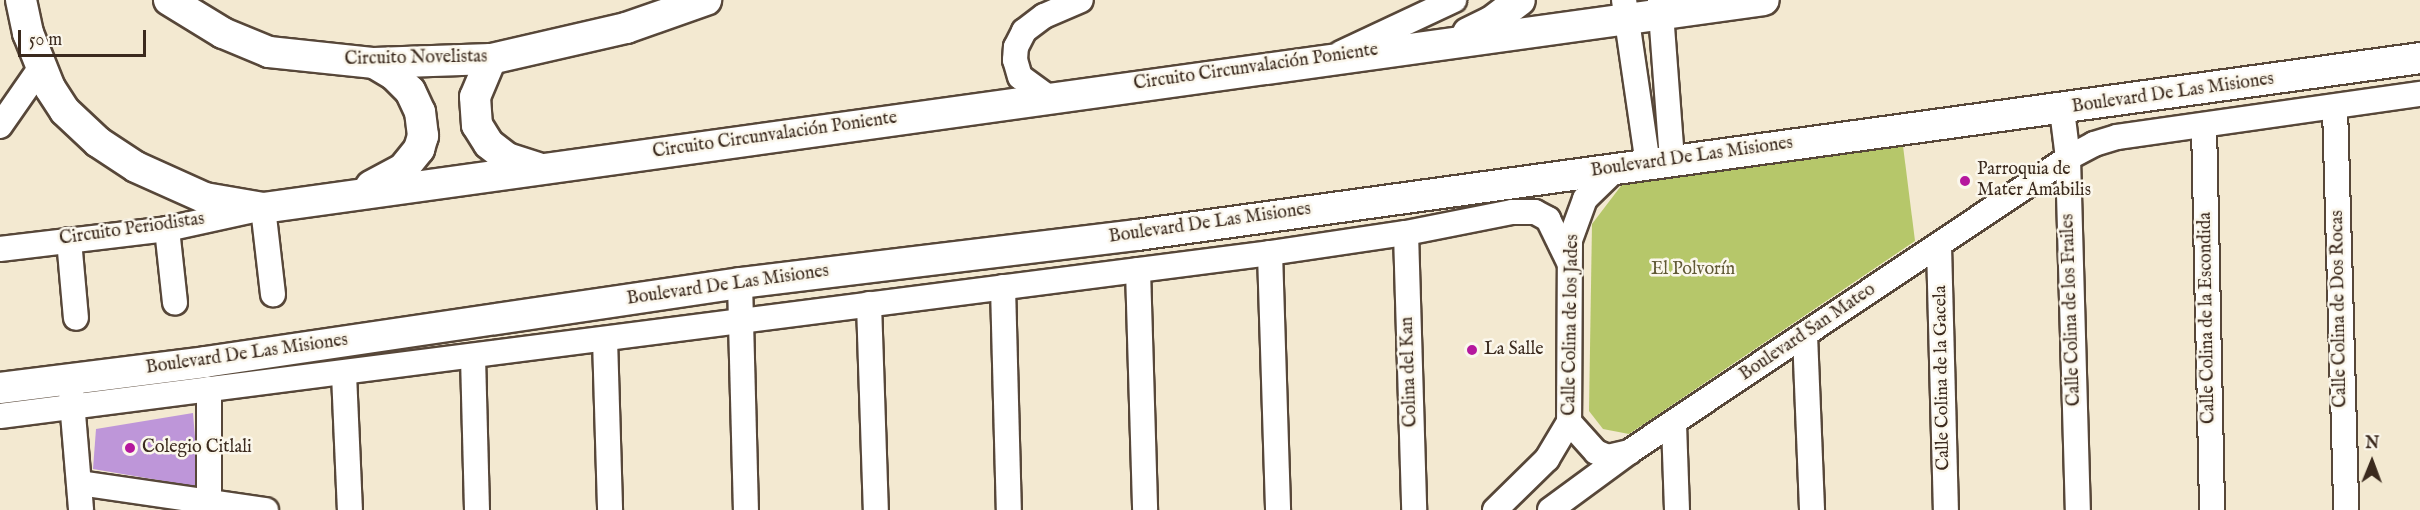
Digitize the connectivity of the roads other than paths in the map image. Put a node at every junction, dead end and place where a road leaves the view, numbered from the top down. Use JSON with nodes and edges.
{"nodes":[{"id":1,"x":21,"y":0,"type":"edge"},
{"id":2,"x":169,"y":0,"type":"edge"},
{"id":3,"x":706,"y":0,"type":"edge"},
{"id":4,"x":1081,"y":0,"type":"edge"},
{"id":5,"x":1454,"y":0,"type":"edge"},
{"id":6,"x":1520,"y":0,"type":"edge"},
{"id":7,"x":1764,"y":0,"type":"edge"},
{"id":8,"x":1661,"y":7,"type":"edge"},
{"id":9,"x":1627,"y":9,"type":"edge"},
{"id":10,"x":1449,"y":41,"type":"junction"},
{"id":11,"x":1331,"y":58,"type":"junction"},
{"id":12,"x":2420,"y":58,"type":"edge"},
{"id":13,"x":491,"y":59,"type":"junction"},
{"id":14,"x":374,"y":63,"type":"junction"},
{"id":15,"x":40,"y":67,"type":"junction"},
{"id":16,"x":2420,"y":94,"type":"edge"},
{"id":17,"x":1048,"y":97,"type":"junction"},
{"id":18,"x":2335,"y":107,"type":"junction"},
{"id":19,"x":2062,"y":110,"type":"junction"},
{"id":20,"x":2204,"y":125,"type":"junction"},
{"id":21,"x":0,"y":126,"type":"edge"},
{"id":22,"x":2068,"y":158,"type":"junction"},
{"id":23,"x":1660,"y":161,"type":"junction"},
{"id":24,"x":543,"y":168,"type":"junction"},
{"id":25,"x":1616,"y":169,"type":"junction"},
{"id":26,"x":356,"y":193,"type":"junction"},
{"id":27,"x":262,"y":208,"type":"junction"},
{"id":28,"x":167,"y":229,"type":"junction"},
{"id":29,"x":1406,"y":233,"type":"junction"},
{"id":30,"x":69,"y":240,"type":"junction"},
{"id":31,"x":1939,"y":246,"type":"junction"},
{"id":32,"x":0,"y":249,"type":"edge"},
{"id":33,"x":1270,"y":253,"type":"junction"},
{"id":34,"x":1569,"y":261,"type":"junction"},
{"id":35,"x":1138,"y":270,"type":"junction"},
{"id":36,"x":740,"y":283,"type":"junction"},
{"id":37,"x":1003,"y":287,"type":"junction"},
{"id":38,"x":273,"y":294,"type":"dead end"},
{"id":39,"x":175,"y":303,"type":"dead end"},
{"id":40,"x":869,"y":304,"type":"junction"},
{"id":41,"x":76,"y":318,"type":"dead end"},
{"id":42,"x":742,"y":320,"type":"junction"},
{"id":43,"x":1804,"y":335,"type":"junction"},
{"id":44,"x":605,"y":339,"type":"junction"},
{"id":45,"x":473,"y":357,"type":"junction"},
{"id":46,"x":344,"y":374,"type":"junction"},
{"id":47,"x":0,"y":388,"type":"edge"},
{"id":48,"x":209,"y":389,"type":"junction"},
{"id":49,"x":71,"y":392,"type":"junction"},
{"id":50,"x":0,"y":416,"type":"edge"},
{"id":51,"x":1569,"y":422,"type":"junction"},
{"id":52,"x":1674,"y":424,"type":"junction"},
{"id":53,"x":1629,"y":452,"type":"junction"},
{"id":54,"x":80,"y":483,"type":"junction"},
{"id":55,"x":1518,"y":490,"type":"junction"},
{"id":56,"x":209,"y":506,"type":"edge"},
{"id":57,"x":81,"y":510,"type":"edge"},
{"id":58,"x":266,"y":510,"type":"edge"},
{"id":59,"x":350,"y":510,"type":"edge"},
{"id":60,"x":477,"y":510,"type":"edge"},
{"id":61,"x":610,"y":510,"type":"edge"},
{"id":62,"x":746,"y":510,"type":"edge"},
{"id":63,"x":876,"y":510,"type":"edge"},
{"id":64,"x":1010,"y":510,"type":"edge"},
{"id":65,"x":1145,"y":510,"type":"edge"},
{"id":66,"x":1278,"y":510,"type":"edge"},
{"id":67,"x":1414,"y":510,"type":"edge"},
{"id":68,"x":1495,"y":510,"type":"edge"},
{"id":69,"x":1543,"y":510,"type":"edge"},
{"id":70,"x":1550,"y":510,"type":"edge"},
{"id":71,"x":1677,"y":510,"type":"edge"},
{"id":72,"x":1812,"y":510,"type":"edge"},
{"id":73,"x":1946,"y":510,"type":"edge"},
{"id":74,"x":2078,"y":510,"type":"edge"},
{"id":75,"x":2212,"y":510,"type":"edge"},
{"id":76,"x":2346,"y":510,"type":"edge"}],
"edges":[{"from":1,"to":15,"type":"main road","name":"Circuito Circunvalación Poniente"},
{"from":2,"to":14,"type":"main road","name":"Circuito Novelistas"},
{"from":3,"to":13,"type":"main road","name":"Circuito Novelistas"},
{"from":4,"to":17,"type":"street"},
{"from":5,"to":11,"type":"street"},
{"from":6,"to":10,"type":"main road"},
{"from":7,"to":8,"type":"main road","name":"Circuito Circunvalación Poniente"},
{"from":8,"to":9,"type":"main road","name":"Circuito Circunvalación Poniente"},
{"from":8,"to":23,"type":"street"},
{"from":9,"to":10,"type":"main road","name":"Circuito Circunvalación Poniente"},
{"from":9,"to":23,"type":"street"},
{"from":10,"to":11,"type":"main road","name":"Circuito Circunvalación Poniente"},
{"from":11,"to":17,"type":"main road","name":"Circuito Circunvalación Poniente"},
{"from":12,"to":19,"type":"main road","name":"Boulevard De Las Misiones"},
{"from":13,"to":14,"type":"main road","name":"Circuito Novelistas"},
{"from":13,"to":24,"type":"main road"},
{"from":14,"to":26,"type":"main road"},
{"from":15,"to":21,"type":"street"},
{"from":15,"to":27,"type":"main road","name":"Circuito Circunvalación Poniente"},
{"from":16,"to":18,"type":"street","name":"Boulevard De Las Misiones"},
{"from":17,"to":24,"type":"main road","name":"Circuito Circunvalación Poniente"},
{"from":18,"to":20,"type":"street","name":"Boulevard De Las Misiones"},
{"from":18,"to":76,"type":"street","name":"Calle Colina de Dos Rocas"},
{"from":19,"to":22,"type":"street","name":"Calle Colina de los Frailes"},
{"from":19,"to":23,"type":"main road","name":"Boulevard De Las Misiones"},
{"from":20,"to":22,"type":"street","name":"Boulevard De Las Misiones"},
{"from":20,"to":75,"type":"street","name":"Calle Colina de la Escondida"},
{"from":22,"to":31,"type":"street","name":"Boulevard San Mateo"},
{"from":22,"to":74,"type":"street","name":"Calle Colina de los Frailes"},
{"from":23,"to":25,"type":"main road","name":"Boulevard De Las Misiones"},
{"from":24,"to":26,"type":"main road","name":"Circuito Circunvalación Poniente"},
{"from":25,"to":34,"type":"street","name":"Calle Colina de los Jades"},
{"from":25,"to":36,"type":"main road","name":"Boulevard De Las Misiones"},
{"from":26,"to":27,"type":"main road","name":"Circuito Circunvalación Poniente"},
{"from":27,"to":28,"type":"street","name":"Circuito Periodistas"},
{"from":27,"to":38,"type":"street"},
{"from":28,"to":30,"type":"street","name":"Circuito Periodistas"},
{"from":28,"to":39,"type":"street"},
{"from":29,"to":33,"type":"street","name":"Boulevard De Las Misiones"},
{"from":29,"to":34,"type":"street","name":"Boulevard De Las Misiones"},
{"from":29,"to":67,"type":"street","name":"Colina del Kan"},
{"from":30,"to":32,"type":"street","name":"Circuito Periodistas"},
{"from":30,"to":41,"type":"street"},
{"from":31,"to":43,"type":"street","name":"Boulevard San Mateo"},
{"from":31,"to":73,"type":"street","name":"Calle Colina de la Gacela"},
{"from":33,"to":35,"type":"street","name":"Boulevard De Las Misiones"},
{"from":33,"to":66,"type":"street"},
{"from":34,"to":51,"type":"street","name":"Calle Colina de los Jades"},
{"from":35,"to":37,"type":"street","name":"Boulevard De Las Misiones"},
{"from":35,"to":65,"type":"street"},
{"from":36,"to":42,"type":"street"},
{"from":36,"to":49,"type":"main road","name":"Boulevard De Las Misiones"},
{"from":37,"to":40,"type":"street","name":"Boulevard De Las Misiones"},
{"from":37,"to":64,"type":"street"},
{"from":40,"to":42,"type":"street","name":"Boulevard De Las Misiones"},
{"from":40,"to":63,"type":"street"},
{"from":42,"to":44,"type":"street","name":"Boulevard De Las Misiones"},
{"from":42,"to":62,"type":"street"},
{"from":43,"to":52,"type":"street","name":"Boulevard San Mateo"},
{"from":43,"to":72,"type":"street"},
{"from":44,"to":45,"type":"street","name":"Boulevard De Las Misiones"},
{"from":44,"to":61,"type":"street"},
{"from":45,"to":46,"type":"street","name":"Boulevard De Las Misiones"},
{"from":45,"to":60,"type":"street"},
{"from":46,"to":48,"type":"street","name":"Boulevard De Las Misiones"},
{"from":46,"to":59,"type":"street"},
{"from":47,"to":49,"type":"main road","name":"Boulevard De Las Misiones"},
{"from":48,"to":49,"type":"street","name":"Boulevard De Las Misiones"},
{"from":48,"to":56,"type":"street"},
{"from":49,"to":50,"type":"street","name":"Boulevard De Las Misiones"},
{"from":49,"to":54,"type":"street"},
{"from":51,"to":53,"type":"street","name":"Calle Colina de los Jades"},
{"from":51,"to":55,"type":"street"},
{"from":52,"to":53,"type":"street","name":"Boulevard San Mateo"},
{"from":52,"to":71,"type":"street"},
{"from":53,"to":70,"type":"street","name":"Boulevard San Mateo"},
{"from":54,"to":56,"type":"street"},
{"from":54,"to":57,"type":"street"},
{"from":55,"to":68,"type":"street"},
{"from":55,"to":69,"type":"street"},
{"from":56,"to":58,"type":"street"}]}
